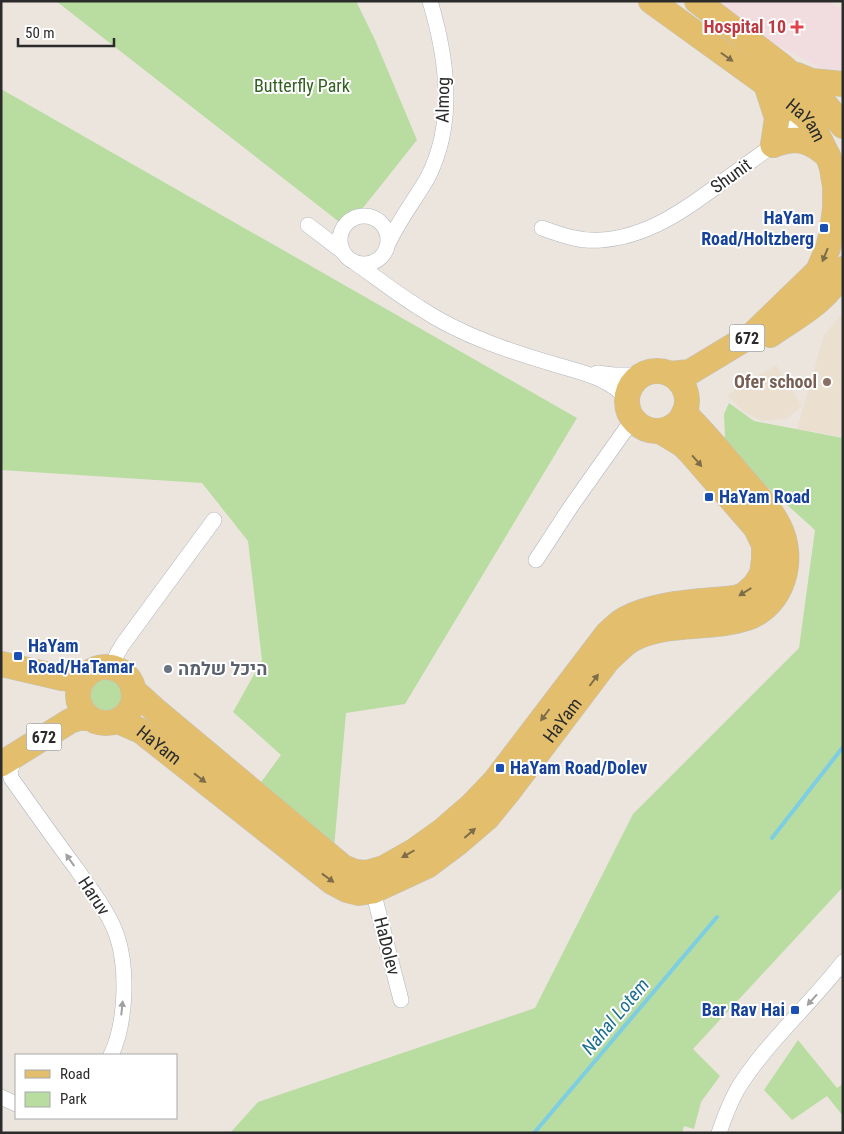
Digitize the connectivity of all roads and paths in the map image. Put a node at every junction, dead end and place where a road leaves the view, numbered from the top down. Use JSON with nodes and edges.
{"nodes":[{"id":1,"x":430,"y":1,"type":"edge"},
{"id":2,"x":651,"y":1,"type":"edge"},
{"id":3,"x":697,"y":1,"type":"edge"},
{"id":4,"x":782,"y":66,"type":"junction"},
{"id":5,"x":766,"y":84,"type":"junction"},
{"id":6,"x":843,"y":84,"type":"edge"},
{"id":7,"x":824,"y":103,"type":"edge"},
{"id":8,"x":843,"y":126,"type":"edge"},
{"id":9,"x":773,"y":144,"type":"junction"},
{"id":10,"x":828,"y":156,"type":"junction"},
{"id":11,"x":417,"y":194,"type":"junction"},
{"id":12,"x":375,"y":219,"type":"junction"},
{"id":13,"x":348,"y":222,"type":"junction"},
{"id":14,"x":542,"y":228,"type":"dead end"},
{"id":15,"x":385,"y":250,"type":"junction"},
{"id":16,"x":342,"y":251,"type":"junction"},
{"id":17,"x":354,"y":262,"type":"junction"},
{"id":18,"x":843,"y":269,"type":"edge"},
{"id":19,"x":403,"y":296,"type":"junction"},
{"id":20,"x":573,"y":370,"type":"junction"},
{"id":21,"x":641,"y":375,"type":"junction"},
{"id":22,"x":680,"y":393,"type":"junction"},
{"id":23,"x":630,"y":409,"type":"junction"},
{"id":24,"x":660,"y":431,"type":"junction"},
{"id":25,"x":214,"y":520,"type":"dead end"},
{"id":26,"x":536,"y":560,"type":"dead end"},
{"id":27,"x":1,"y":664,"type":"edge"},
{"id":28,"x":112,"y":668,"type":"junction"},
{"id":29,"x":86,"y":676,"type":"junction"},
{"id":30,"x":133,"y":690,"type":"junction"},
{"id":31,"x":89,"y":718,"type":"junction"},
{"id":32,"x":118,"y":721,"type":"junction"},
{"id":33,"x":8,"y":760,"type":"edge"},
{"id":34,"x":373,"y":891,"type":"junction"},
{"id":35,"x":843,"y":962,"type":"edge"},
{"id":36,"x":400,"y":1000,"type":"dead end"},
{"id":37,"x":111,"y":1054,"type":"edge"},
{"id":38,"x":1,"y":1097,"type":"edge"},
{"id":39,"x":15,"y":1104,"type":"edge"},
{"id":40,"x":719,"y":1133,"type":"edge"}],
"edges":[{"from":1,"to":11,"type":"street","name":"Almog"},
{"from":2,"to":5,"type":"main road","name":"HaYam","number":"672","one_way":true},
{"from":3,"to":4,"type":"main road","name":"HaYam","number":"672"},
{"from":4,"to":6,"type":"main road"},
{"from":4,"to":7,"type":"main road","name":"HaYam","number":"672"},
{"from":5,"to":7,"type":"main road","name":"HaYam","number":"672"},
{"from":5,"to":9,"type":"main road"},
{"from":7,"to":8,"type":"main road","name":"HaYam","number":"672"},
{"from":7,"to":9,"type":"street","name":"Shunit"},
{"from":7,"to":10,"type":"main road","name":"HaYam","number":"672"},
{"from":9,"to":10,"type":"main road"},
{"from":9,"to":14,"type":"street","name":"Shunit"},
{"from":10,"to":22,"type":"main road","name":"HaYam","number":"672","one_way":true},
{"from":11,"to":12,"type":"street","name":"Almog"},
{"from":11,"to":15,"type":"street","name":"Almog"},
{"from":12,"to":13,"type":"street"},
{"from":12,"to":15,"type":"street"},
{"from":13,"to":16,"type":"street"},
{"from":13,"to":16,"type":"street"},
{"from":15,"to":17,"type":"street"},
{"from":15,"to":19,"type":"street"},
{"from":16,"to":17,"type":"street"},
{"from":17,"to":19,"type":"street"},
{"from":18,"to":22,"type":"main road","number":"672"},
{"from":19,"to":20,"type":"street"},
{"from":20,"to":21,"type":"street"},
{"from":20,"to":23,"type":"street"},
{"from":21,"to":22,"type":"main road"},
{"from":21,"to":23,"type":"main road"},
{"from":22,"to":24,"type":"main road"},
{"from":34,"to":22,"type":"main road","name":"HaYam","number":"672","one_way":true},
{"from":23,"to":24,"type":"main road"},
{"from":23,"to":26,"type":"street"},
{"from":24,"to":30,"type":"main road","name":"HaYam","one_way":true},
{"from":25,"to":28,"type":"street"},
{"from":27,"to":29,"type":"main road"},
{"from":28,"to":29,"type":"main road"},
{"from":28,"to":30,"type":"main road"},
{"from":29,"to":31,"type":"main road","number":"672"},
{"from":30,"to":32,"type":"main road"},
{"from":31,"to":32,"type":"main road","number":"672"},
{"from":31,"to":33,"type":"main road","number":"672"},
{"from":32,"to":34,"type":"main road","name":"HaYam","number":"672","one_way":true},
{"from":37,"to":33,"type":"street","name":"Haruv","one_way":true},
{"from":34,"to":36,"type":"street","name":"HaDolev"},
{"from":35,"to":40,"type":"street","one_way":true},
{"from":38,"to":39,"type":"street"}]}
